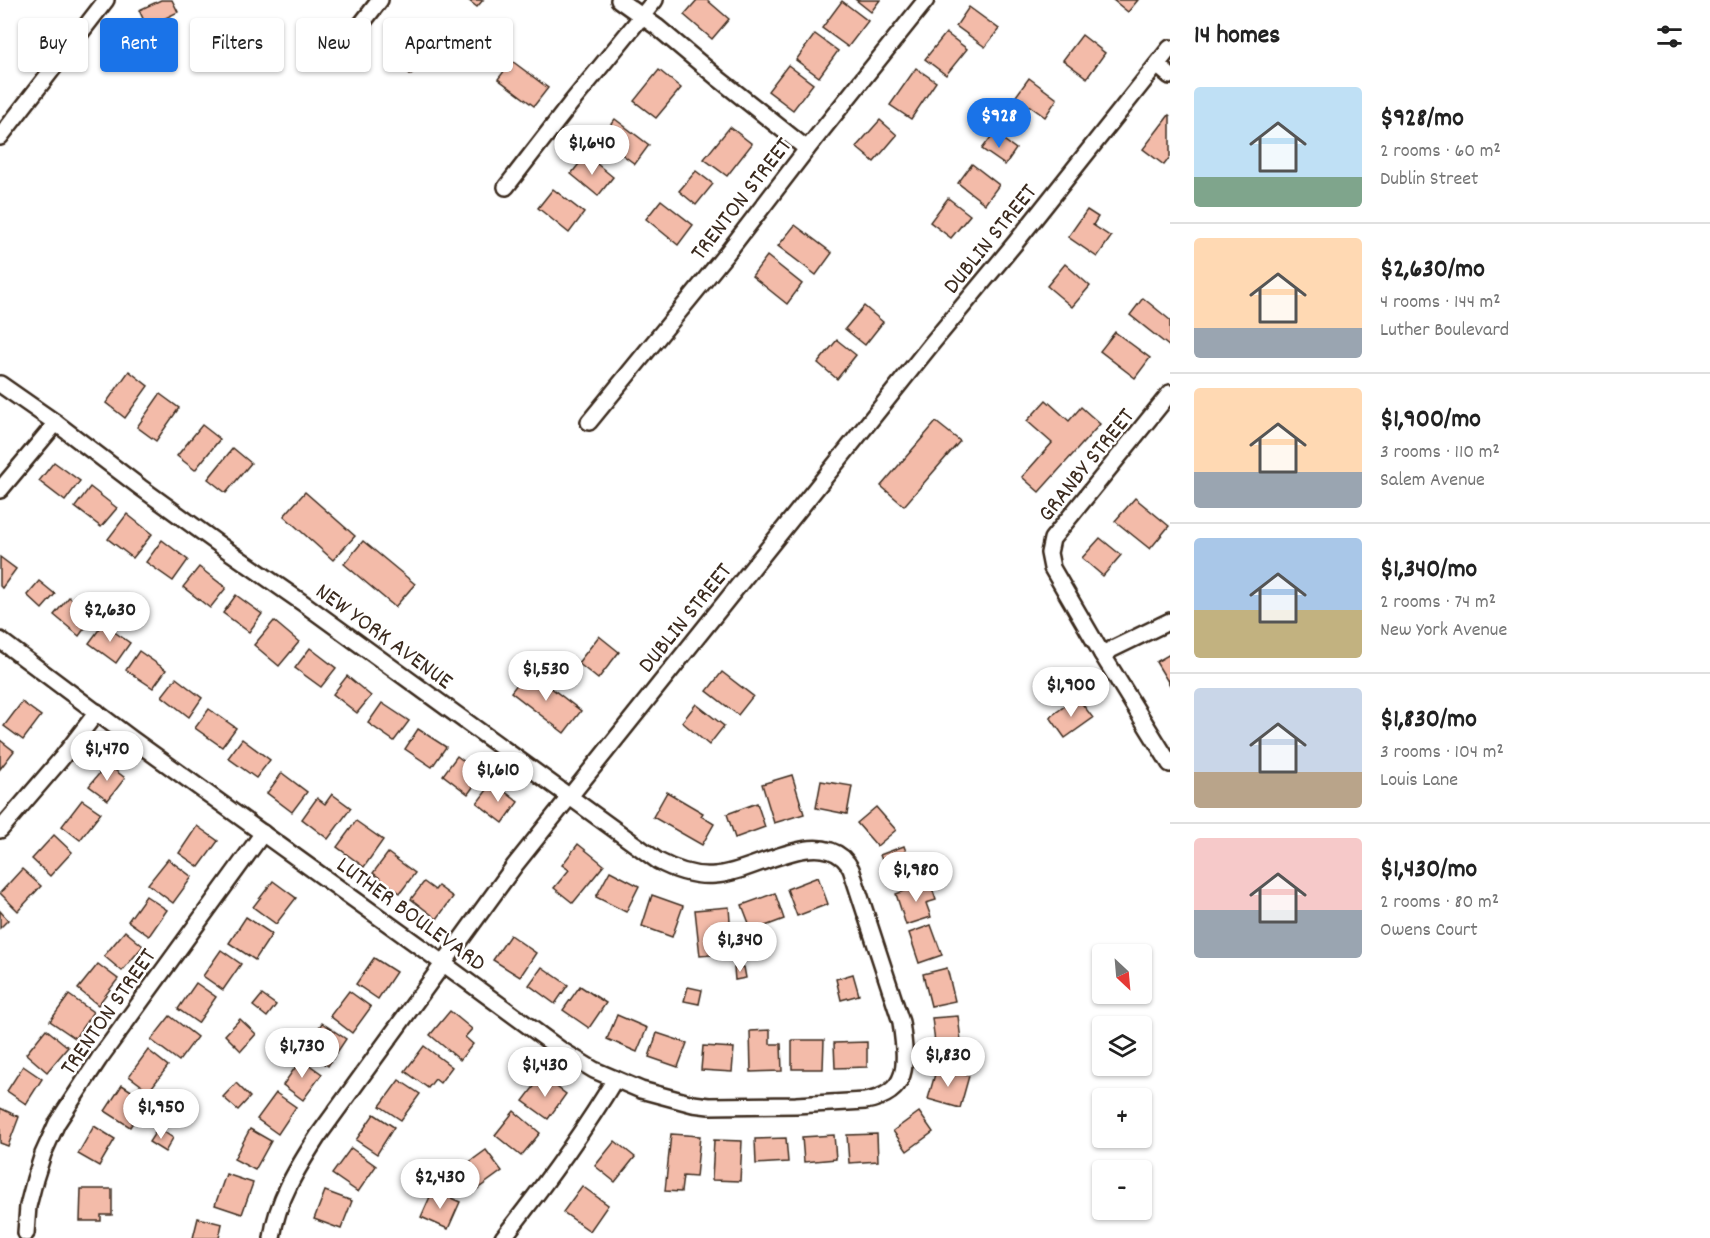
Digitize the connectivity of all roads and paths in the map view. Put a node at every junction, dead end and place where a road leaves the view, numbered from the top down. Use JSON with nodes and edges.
{"nodes":[{"id":1,"x":106,"y":0,"type":"edge"},
{"id":2,"x":380,"y":0,"type":"edge"},
{"id":3,"x":619,"y":0,"type":"edge"},
{"id":4,"x":655,"y":0,"type":"edge"},
{"id":5,"x":926,"y":0,"type":"edge"},
{"id":6,"x":641,"y":17,"type":"junction"},
{"id":7,"x":366,"y":18,"type":"edge"},
{"id":8,"x":1170,"y":48,"type":"edge"},
{"id":9,"x":1157,"y":65,"type":"junction"},
{"id":10,"x":1170,"y":76,"type":"edge"},
{"id":11,"x":0,"y":137,"type":"edge"},
{"id":12,"x":807,"y":149,"type":"junction"},
{"id":13,"x":506,"y":187,"type":"dead end"},
{"id":14,"x":0,"y":384,"type":"edge"},
{"id":15,"x":1170,"y":393,"type":"edge"},
{"id":16,"x":589,"y":422,"type":"dead end"},
{"id":17,"x":56,"y":423,"type":"junction"},
{"id":18,"x":0,"y":490,"type":"edge"},
{"id":19,"x":1170,"y":621,"type":"edge"},
{"id":20,"x":0,"y":640,"type":"edge"},
{"id":21,"x":1102,"y":654,"type":"junction"},
{"id":22,"x":97,"y":712,"type":"junction"},
{"id":23,"x":1170,"y":764,"type":"edge"},
{"id":24,"x":568,"y":797,"type":"junction"},
{"id":25,"x":0,"y":830,"type":"edge"},
{"id":26,"x":263,"y":833,"type":"junction"},
{"id":27,"x":832,"y":852,"type":"joint"},
{"id":28,"x":444,"y":964,"type":"junction"},
{"id":29,"x":615,"y":1079,"type":"junction"},
{"id":30,"x":26,"y":1233,"type":"dead end"},
{"id":31,"x":272,"y":1238,"type":"edge"},
{"id":32,"x":503,"y":1238,"type":"edge"}],
"edges":[{"from":1,"to":11,"type":"street"},
{"from":2,"to":7,"type":"street"},
{"from":3,"to":6,"type":"street"},
{"from":4,"to":6,"type":"street"},
{"from":5,"to":12,"type":"street","name":"TRENTON STREET"},
{"from":6,"to":12,"type":"street"},
{"from":6,"to":13,"type":"street"},
{"from":8,"to":9,"type":"street","name":"DUBLIN STREET"},
{"from":9,"to":10,"type":"street"},
{"from":9,"to":24,"type":"street","name":"DUBLIN STREET"},
{"from":12,"to":16,"type":"street","name":"TRENTON STREET"},
{"from":14,"to":17,"type":"street","name":"NEW YORK AVENUE"},
{"from":15,"to":21,"type":"street","name":"GRANBY STREET"},
{"from":17,"to":18,"type":"street"},
{"from":17,"to":24,"type":"street","name":"NEW YORK AVENUE"},
{"from":19,"to":21,"type":"street"},
{"from":20,"to":22,"type":"street","name":"LUTHER BOULEVARD"},
{"from":21,"to":23,"type":"street"},
{"from":22,"to":25,"type":"street"},
{"from":22,"to":26,"type":"street","name":"LUTHER BOULEVARD"},
{"from":24,"to":27,"type":"street","name":"NEW YORK AVENUE"},
{"from":24,"to":28,"type":"street","name":"DUBLIN STREET"},
{"from":26,"to":28,"type":"street","name":"LUTHER BOULEVARD"},
{"from":26,"to":30,"type":"street","name":"TRENTON STREET"},
{"from":27,"to":29,"type":"street","name":"LUTHER BOULEVARD"},
{"from":28,"to":29,"type":"street","name":"LUTHER BOULEVARD"},
{"from":28,"to":31,"type":"street","name":"DUBLIN STREET"},
{"from":29,"to":32,"type":"street"}]}
